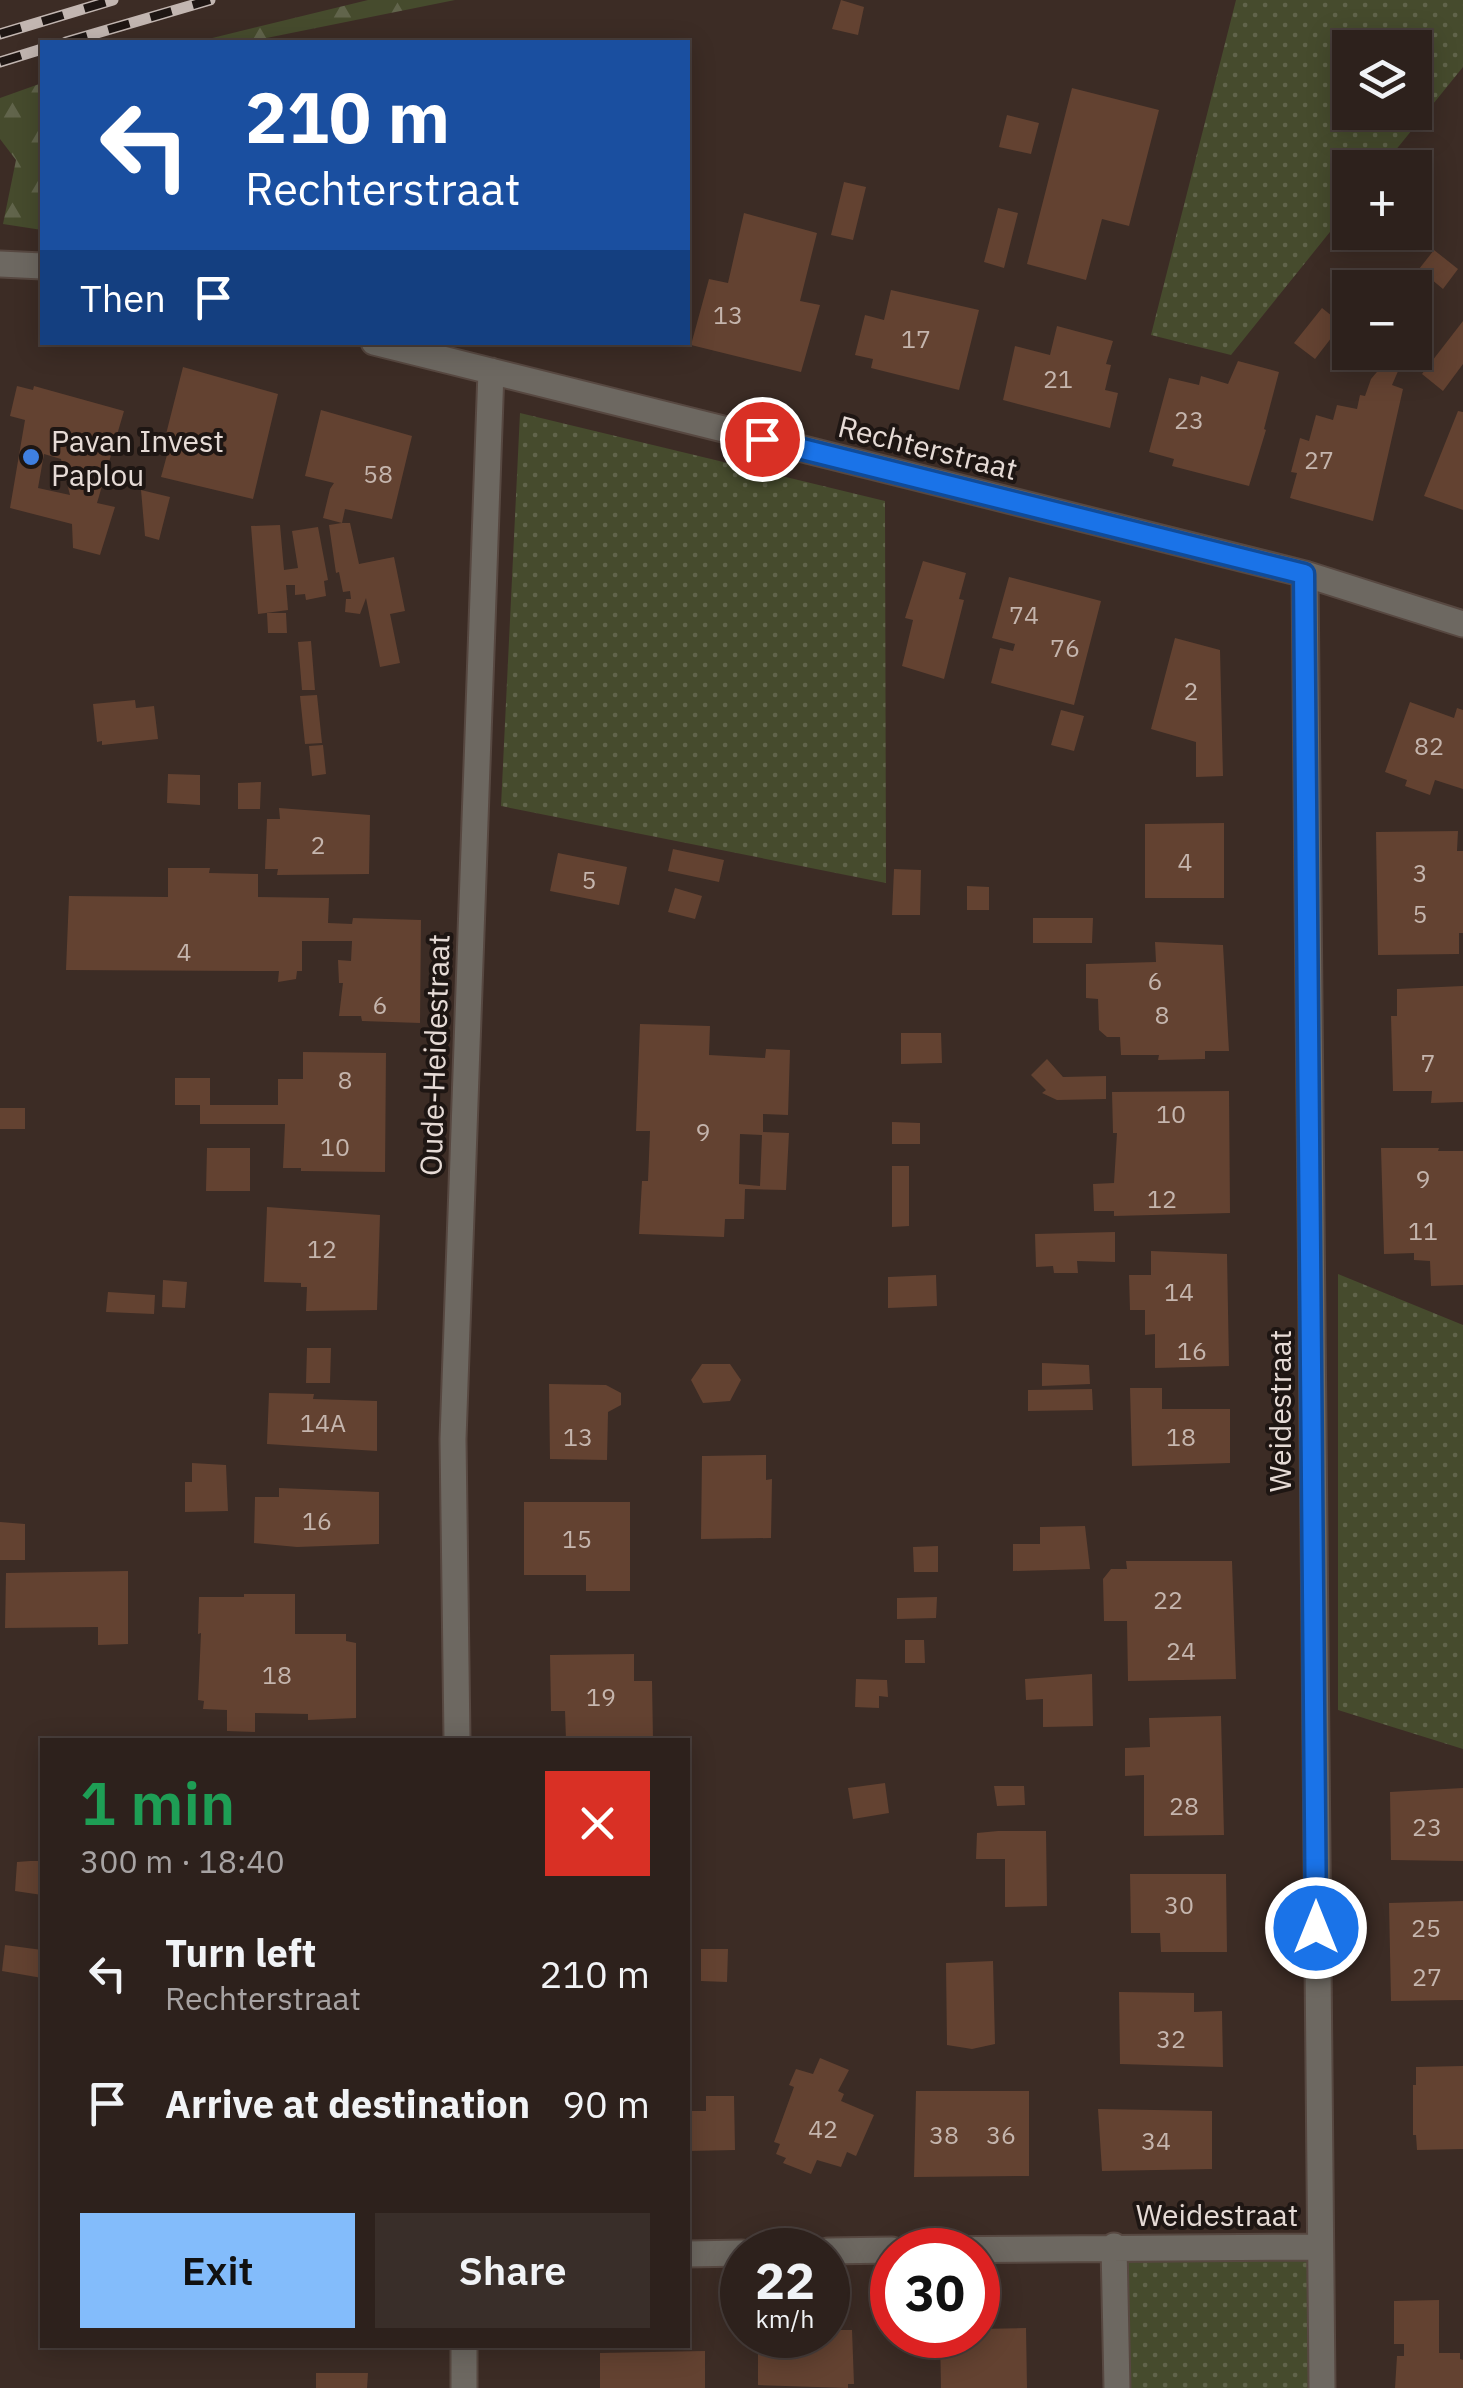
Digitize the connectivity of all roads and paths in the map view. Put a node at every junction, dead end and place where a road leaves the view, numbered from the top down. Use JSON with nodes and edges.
{"nodes":[{"id":1,"x":0,"y":264,"type":"edge"},
{"id":2,"x":40,"y":266,"type":"edge"},
{"id":3,"x":386,"y":345,"type":"edge"},
{"id":4,"x":490,"y":372,"type":"junction"},
{"id":5,"x":1304,"y":574,"type":"junction"},
{"id":6,"x":1463,"y":624,"type":"edge"},
{"id":7,"x":457,"y":1738,"type":"edge"},
{"id":8,"x":1114,"y":2246,"type":"junction"},
{"id":9,"x":1319,"y":2247,"type":"junction"},
{"id":10,"x":1000,"y":2248,"type":"edge"},
{"id":11,"x":720,"y":2253,"type":"edge"},
{"id":12,"x":690,"y":2254,"type":"edge"},
{"id":13,"x":464,"y":2348,"type":"edge"},
{"id":14,"x":464,"y":2388,"type":"edge"},
{"id":15,"x":1117,"y":2388,"type":"edge"},
{"id":16,"x":1322,"y":2388,"type":"edge"}],
"edges":[{"from":1,"to":2,"type":"street"},
{"from":3,"to":4,"type":"street","name":"Rechterstraat"},
{"from":4,"to":5,"type":"street","name":"Rechterstraat"},
{"from":4,"to":7,"type":"street","name":"Oude-Heidestraat"},
{"from":5,"to":6,"type":"street","name":"Rechterstraat"},
{"from":5,"to":9,"type":"street","name":"Weidestraat"},
{"from":8,"to":9,"type":"street","name":"Weidestraat"},
{"from":8,"to":10,"type":"street","name":"Weidestraat"},
{"from":8,"to":15,"type":"street","name":"Weidestraat"},
{"from":9,"to":16,"type":"street","name":"Weidestraat"},
{"from":11,"to":12,"type":"street"},
{"from":13,"to":14,"type":"street"}]}
